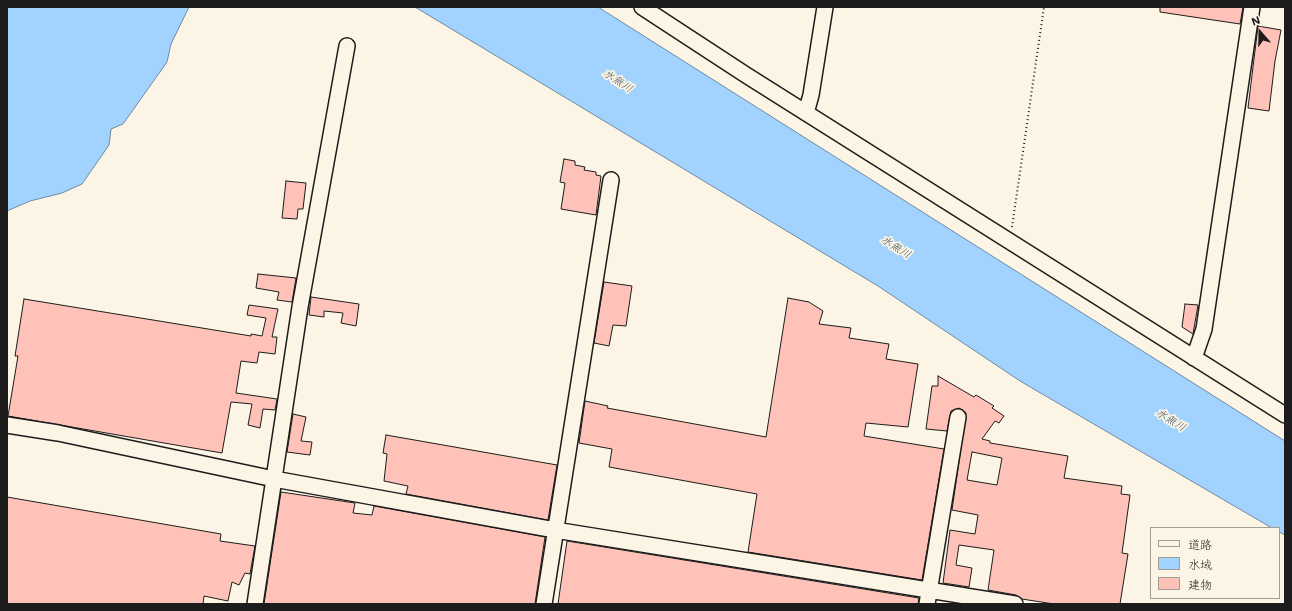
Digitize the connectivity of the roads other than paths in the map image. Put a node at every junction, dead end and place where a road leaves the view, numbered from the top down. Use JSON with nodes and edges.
{"nodes":[{"id":1,"x":642,"y":7,"type":"edge"},
{"id":2,"x":825,"y":7,"type":"edge"},
{"id":3,"x":1252,"y":7,"type":"edge"},
{"id":4,"x":347,"y":46,"type":"dead end"},
{"id":5,"x":806,"y":113,"type":"junction"},
{"id":6,"x":612,"y":180,"type":"dead end"},
{"id":7,"x":1194,"y":358,"type":"junction"},
{"id":8,"x":1285,"y":415,"type":"edge"},
{"id":9,"x":958,"y":417,"type":"dead end"},
{"id":10,"x":7,"y":425,"type":"edge"},
{"id":11,"x":274,"y":479,"type":"junction"},
{"id":12,"x":555,"y":530,"type":"junction"},
{"id":13,"x":928,"y":597,"type":"edge"},
{"id":14,"x":255,"y":604,"type":"edge"},
{"id":15,"x":544,"y":604,"type":"edge"},
{"id":16,"x":1015,"y":604,"type":"edge"}],
"edges":[{"from":1,"to":5,"type":"street"},
{"from":2,"to":5,"type":"street"},
{"from":3,"to":7,"type":"street"},
{"from":4,"to":11,"type":"street"},
{"from":5,"to":7,"type":"street"},
{"from":6,"to":12,"type":"street"},
{"from":7,"to":8,"type":"street"},
{"from":9,"to":13,"type":"street"},
{"from":10,"to":11,"type":"street"},
{"from":11,"to":12,"type":"street"},
{"from":11,"to":14,"type":"street"},
{"from":12,"to":13,"type":"street"},
{"from":12,"to":15,"type":"street"},
{"from":13,"to":16,"type":"street"}]}
